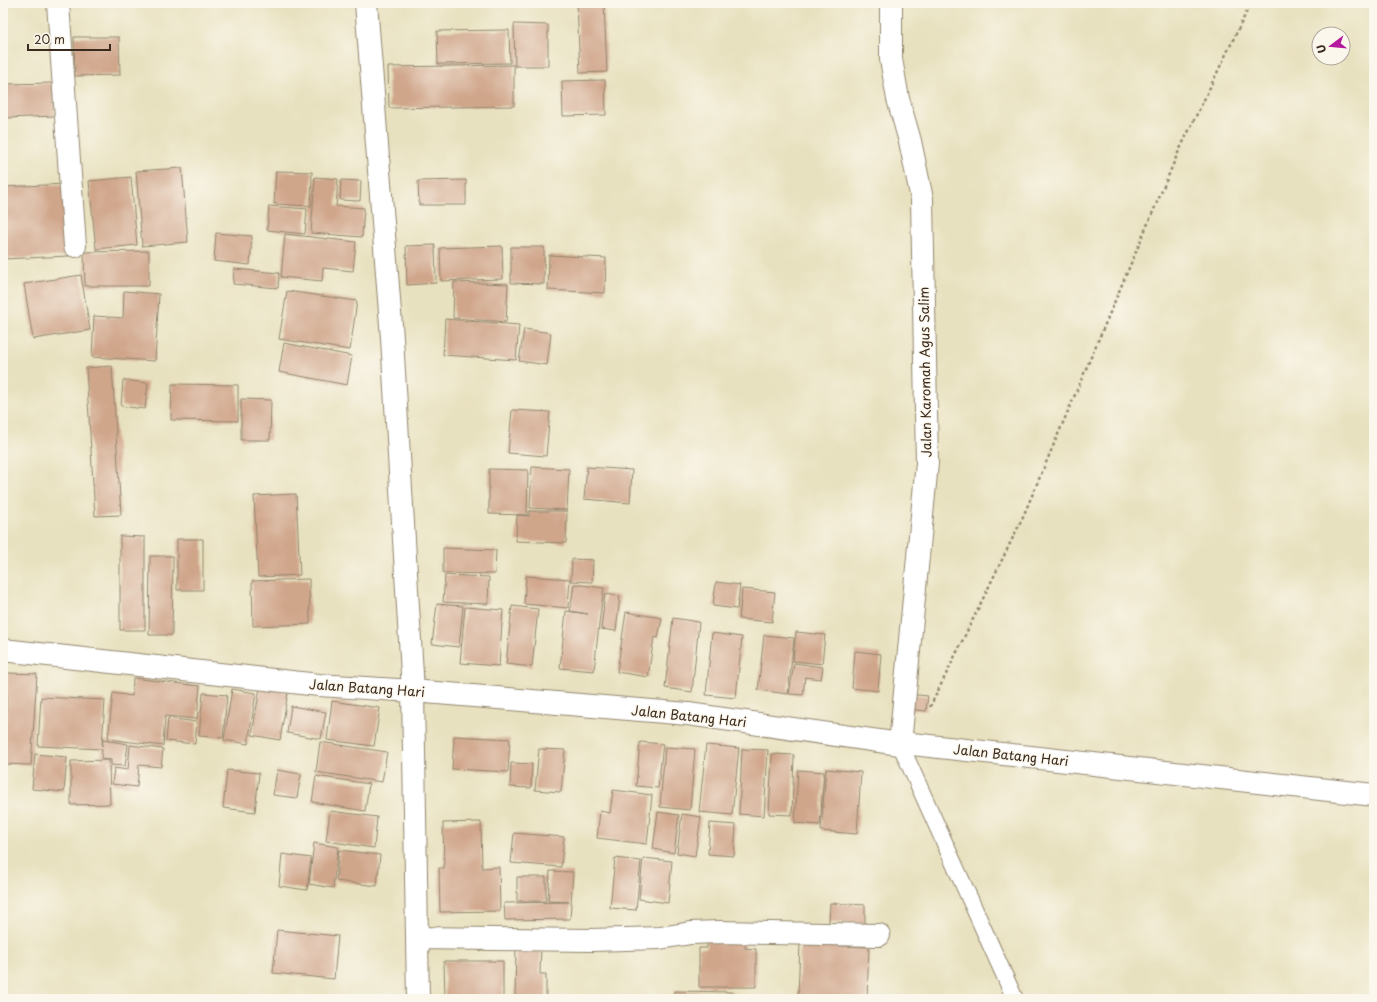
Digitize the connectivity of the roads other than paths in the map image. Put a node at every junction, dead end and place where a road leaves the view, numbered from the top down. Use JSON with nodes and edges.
{"nodes":[{"id":1,"x":58,"y":3,"type":"edge"},
{"id":2,"x":366,"y":3,"type":"edge"},
{"id":3,"x":891,"y":3,"type":"edge"},
{"id":4,"x":75,"y":246,"type":"dead end"},
{"id":5,"x":3,"y":650,"type":"edge"},
{"id":6,"x":413,"y":691,"type":"junction"},
{"id":7,"x":900,"y":744,"type":"junction"},
{"id":8,"x":1374,"y":795,"type":"edge"},
{"id":9,"x":878,"y":935,"type":"dead end"},
{"id":10,"x":417,"y":938,"type":"junction"},
{"id":11,"x":418,"y":999,"type":"edge"},
{"id":12,"x":1016,"y":999,"type":"edge"}],
"edges":[{"from":1,"to":4,"type":"street"},
{"from":2,"to":6,"type":"street"},
{"from":3,"to":7,"type":"street","name":"Jalan Karomah Agus Salim"},
{"from":5,"to":6,"type":"street","name":"Jalan Batang Hari"},
{"from":6,"to":7,"type":"street","name":"Jalan Batang Hari"},
{"from":6,"to":10,"type":"street"},
{"from":7,"to":8,"type":"street","name":"Jalan Batang Hari"},
{"from":7,"to":12,"type":"lane"},
{"from":9,"to":10,"type":"street"},
{"from":10,"to":11,"type":"street"}]}
